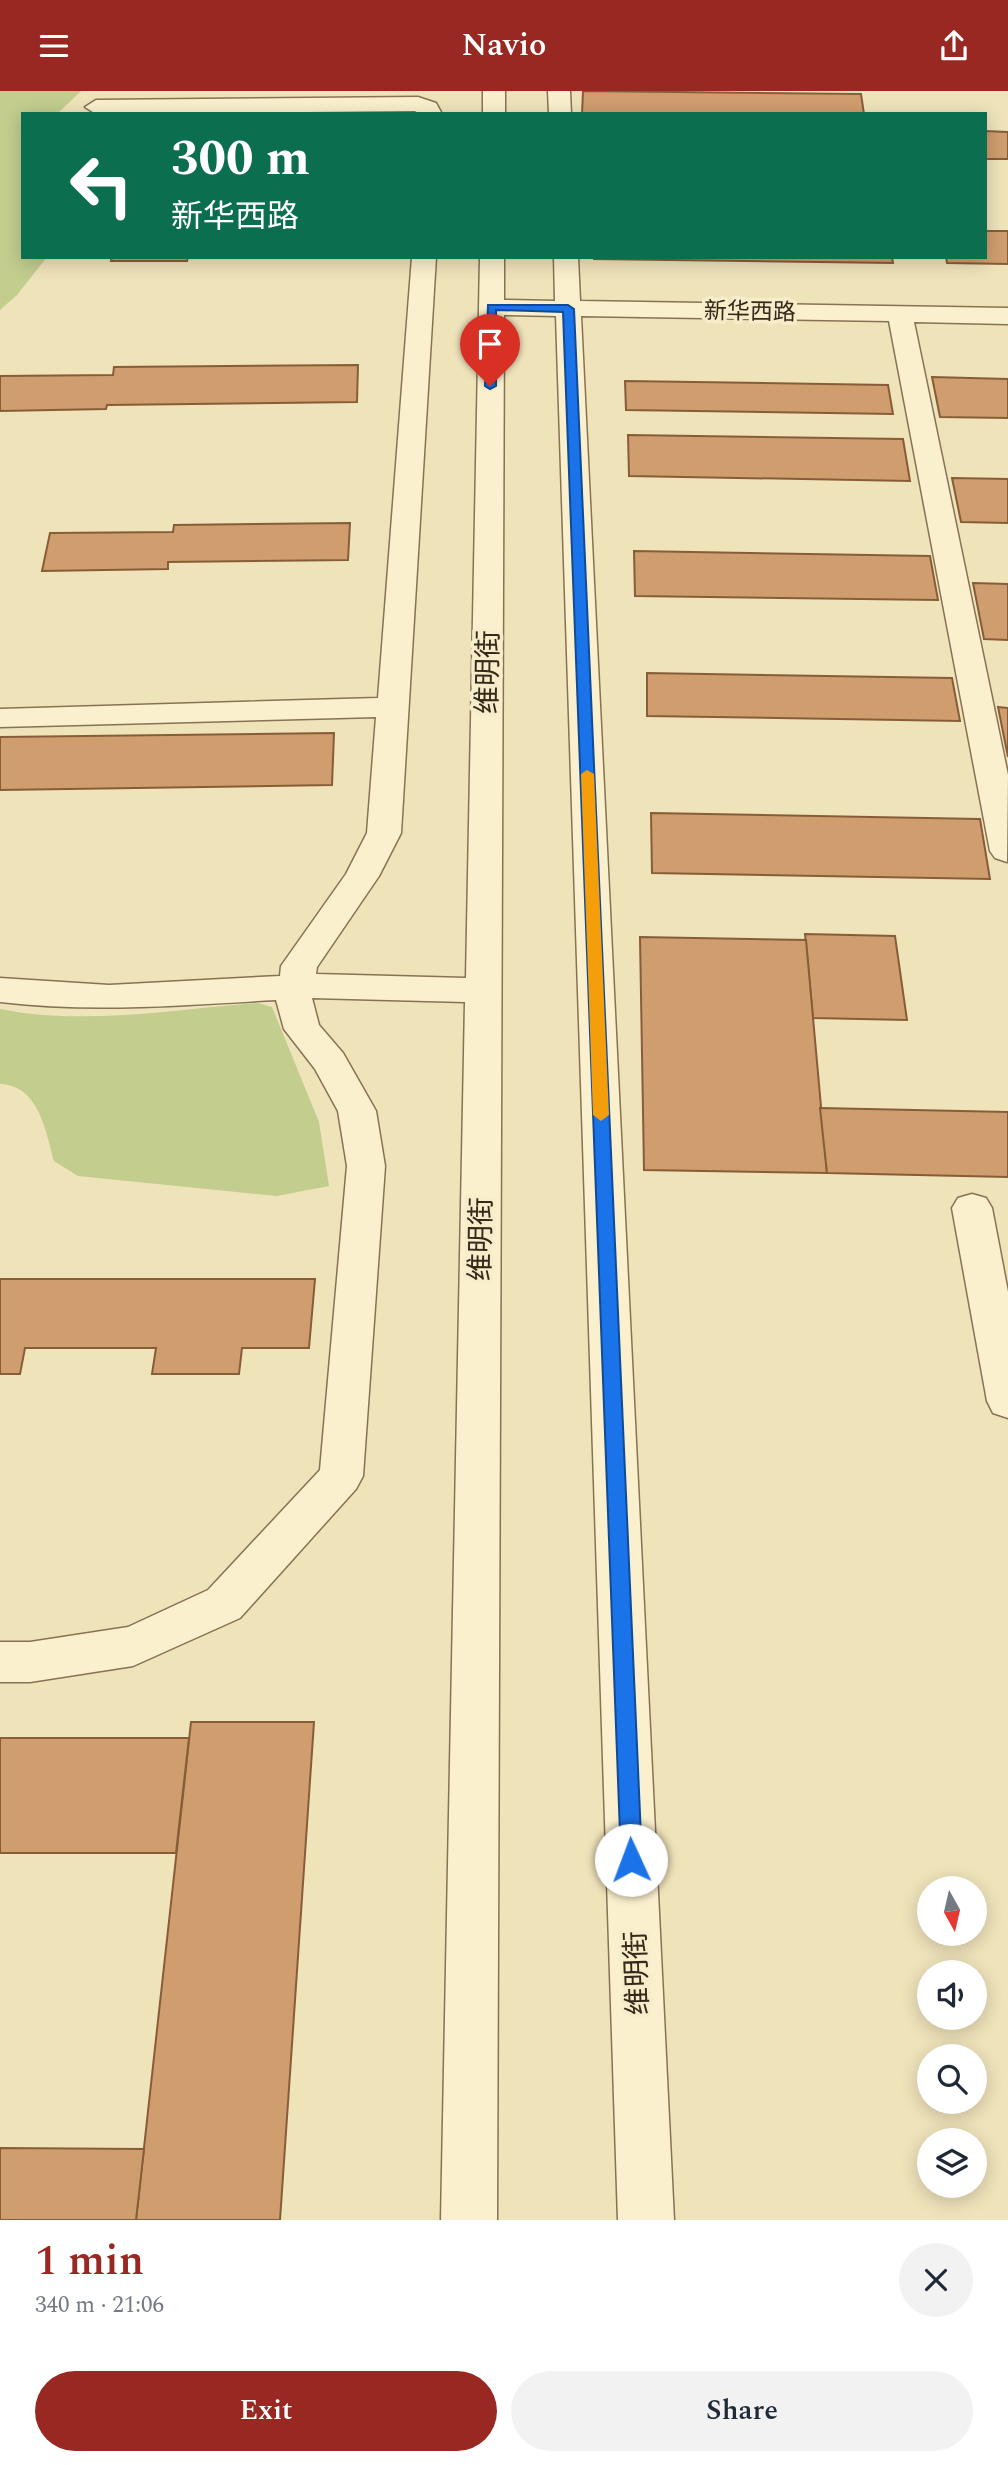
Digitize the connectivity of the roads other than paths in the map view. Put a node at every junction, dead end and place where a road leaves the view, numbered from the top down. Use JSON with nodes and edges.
{"nodes":[{"id":1,"x":494,"y":91,"type":"edge"},
{"id":2,"x":559,"y":91,"type":"edge"},
{"id":3,"x":96,"y":107,"type":"dead end"},
{"id":4,"x":430,"y":112,"type":"edge"},
{"id":5,"x":494,"y":112,"type":"edge"},
{"id":6,"x":560,"y":112,"type":"edge"},
{"id":7,"x":424,"y":259,"type":"edge"},
{"id":8,"x":492,"y":259,"type":"edge"},
{"id":9,"x":566,"y":259,"type":"edge"},
{"id":10,"x":491,"y":307,"type":"junction"},
{"id":11,"x":568,"y":309,"type":"junction"},
{"id":12,"x":900,"y":314,"type":"junction"},
{"id":13,"x":1008,"y":316,"type":"edge"},
{"id":14,"x":394,"y":707,"type":"junction"},
{"id":15,"x":0,"y":718,"type":"edge"},
{"id":16,"x":1007,"y":852,"type":"edge"},
{"id":17,"x":295,"y":986,"type":"junction"},
{"id":18,"x":0,"y":990,"type":"edge"},
{"id":19,"x":482,"y":991,"type":"junction"},
{"id":20,"x":972,"y":1208,"type":"dead end"},
{"id":21,"x":1008,"y":1401,"type":"edge"},
{"id":22,"x":0,"y":1663,"type":"edge"},
{"id":23,"x":469,"y":2220,"type":"edge"},
{"id":24,"x":646,"y":2220,"type":"edge"}],
"edges":[{"from":1,"to":5,"type":"street"},
{"from":2,"to":6,"type":"street"},
{"from":3,"to":4,"type":"street"},
{"from":7,"to":14,"type":"street"},
{"from":8,"to":10,"type":"street","name":"维明街"},
{"from":9,"to":11,"type":"street","name":"维明街"},
{"from":10,"to":11,"type":"street","name":"新华西路"},
{"from":10,"to":19,"type":"street","name":"维明街"},
{"from":11,"to":12,"type":"street","name":"新华西路"},
{"from":11,"to":24,"type":"street","name":"维明街"},
{"from":12,"to":13,"type":"street","name":"新华西路"},
{"from":12,"to":16,"type":"street"},
{"from":14,"to":15,"type":"street"},
{"from":14,"to":17,"type":"street"},
{"from":17,"to":18,"type":"street"},
{"from":17,"to":19,"type":"street"},
{"from":17,"to":22,"type":"street"},
{"from":19,"to":23,"type":"street","name":"维明街"},
{"from":20,"to":21,"type":"street"}]}
